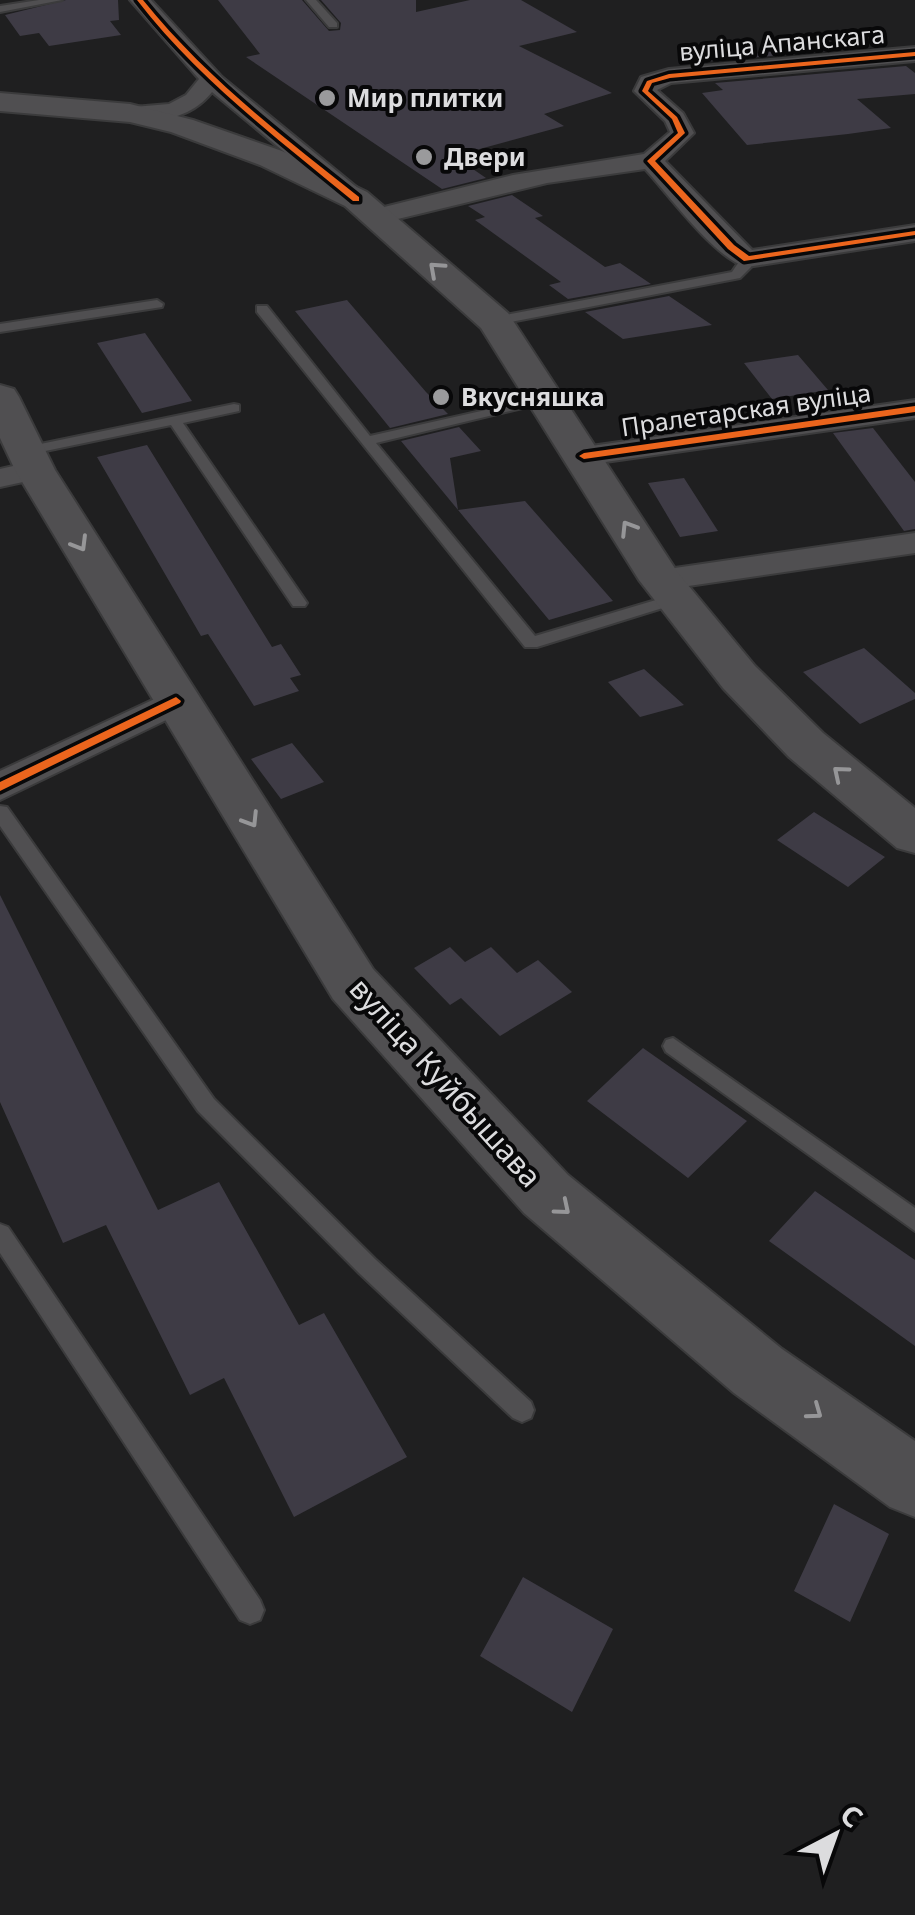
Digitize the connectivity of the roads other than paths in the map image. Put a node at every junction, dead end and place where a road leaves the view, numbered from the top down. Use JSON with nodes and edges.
{"nodes":[{"id":1,"x":57,"y":0,"type":"edge"},
{"id":2,"x":140,"y":0,"type":"edge"},
{"id":3,"x":311,"y":0,"type":"edge"},
{"id":4,"x":0,"y":8,"type":"edge"},
{"id":5,"x":332,"y":26,"type":"dead end"},
{"id":6,"x":915,"y":54,"type":"edge"},
{"id":7,"x":210,"y":79,"type":"junction"},
{"id":8,"x":0,"y":102,"type":"edge"},
{"id":9,"x":130,"y":113,"type":"junction"},
{"id":10,"x":651,"y":161,"type":"junction"},
{"id":11,"x":367,"y":208,"type":"junction"},
{"id":12,"x":915,"y":233,"type":"edge"},
{"id":13,"x":747,"y":259,"type":"junction"},
{"id":14,"x":157,"y":304,"type":"dead end"},
{"id":15,"x":262,"y":309,"type":"dead end"},
{"id":16,"x":495,"y":321,"type":"junction"},
{"id":17,"x":0,"y":328,"type":"edge"},
{"id":18,"x":0,"y":397,"type":"edge"},
{"id":19,"x":547,"y":398,"type":"junction"},
{"id":20,"x":234,"y":408,"type":"dead end"},
{"id":21,"x":915,"y":409,"type":"edge"},
{"id":22,"x":174,"y":420,"type":"junction"},
{"id":23,"x":367,"y":441,"type":"junction"},
{"id":24,"x":584,"y":456,"type":"junction"},
{"id":25,"x":20,"y":466,"type":"edge"},
{"id":26,"x":915,"y":543,"type":"edge"},
{"id":27,"x":668,"y":590,"type":"junction"},
{"id":28,"x":299,"y":603,"type":"dead end"},
{"id":29,"x":176,"y":701,"type":"junction"},
{"id":30,"x":0,"y":787,"type":"edge"},
{"id":31,"x":0,"y":812,"type":"edge"},
{"id":32,"x":915,"y":835,"type":"edge"},
{"id":33,"x":673,"y":1046,"type":"dead end"},
{"id":34,"x":915,"y":1220,"type":"edge"},
{"id":35,"x":0,"y":1234,"type":"edge"},
{"id":36,"x":522,"y":1410,"type":"dead end"},
{"id":37,"x":905,"y":1469,"type":"edge"},
{"id":38,"x":250,"y":1610,"type":"dead end"}],
"edges":[{"from":1,"to":4,"type":"lane"},
{"from":2,"to":7,"type":"street"},
{"from":3,"to":5,"type":"lane"},
{"from":6,"to":10,"type":"street","name":"вуліца Апанскага"},
{"from":7,"to":9,"type":"street"},
{"from":7,"to":11,"type":"street"},
{"from":8,"to":9,"type":"main road","name":"Пралетарская вуліца"},
{"from":9,"to":11,"type":"main road","name":"Пралетарская вуліца"},
{"from":10,"to":11,"type":"street"},
{"from":10,"to":13,"type":"street"},
{"from":16,"to":11,"type":"main road","name":"Пралетарская вуліца","one_way":true},
{"from":12,"to":13,"type":"street"},
{"from":13,"to":16,"type":"lane"},
{"from":14,"to":17,"type":"lane"},
{"from":15,"to":23,"type":"lane"},
{"from":16,"to":19,"type":"main road","name":"Пралетарская вуліца"},
{"from":18,"to":25,"type":"main road","name":"вуліца Куйбышава"},
{"from":19,"to":23,"type":"lane"},
{"from":19,"to":24,"type":"main road","name":"Пралетарская вуліца"},
{"from":20,"to":22,"type":"lane"},
{"from":21,"to":24,"type":"street","name":"Пралетарская вуліца"},
{"from":22,"to":25,"type":"lane"},
{"from":22,"to":28,"type":"lane"},
{"from":23,"to":27,"type":"lane"},
{"from":27,"to":24,"type":"main road","name":"Пралетарская вуліца","one_way":true},
{"from":25,"to":29,"type":"main road","name":"вуліца Куйбышава","one_way":true},
{"from":26,"to":27,"type":"street"},
{"from":32,"to":27,"type":"main road","name":"Пралетарская вуліца","one_way":true},
{"from":29,"to":30,"type":"street"},
{"from":29,"to":37,"type":"main road","name":"вуліца Куйбышава","one_way":true},
{"from":31,"to":36,"type":"lane"},
{"from":33,"to":34,"type":"lane"},
{"from":35,"to":38,"type":"lane"}]}
